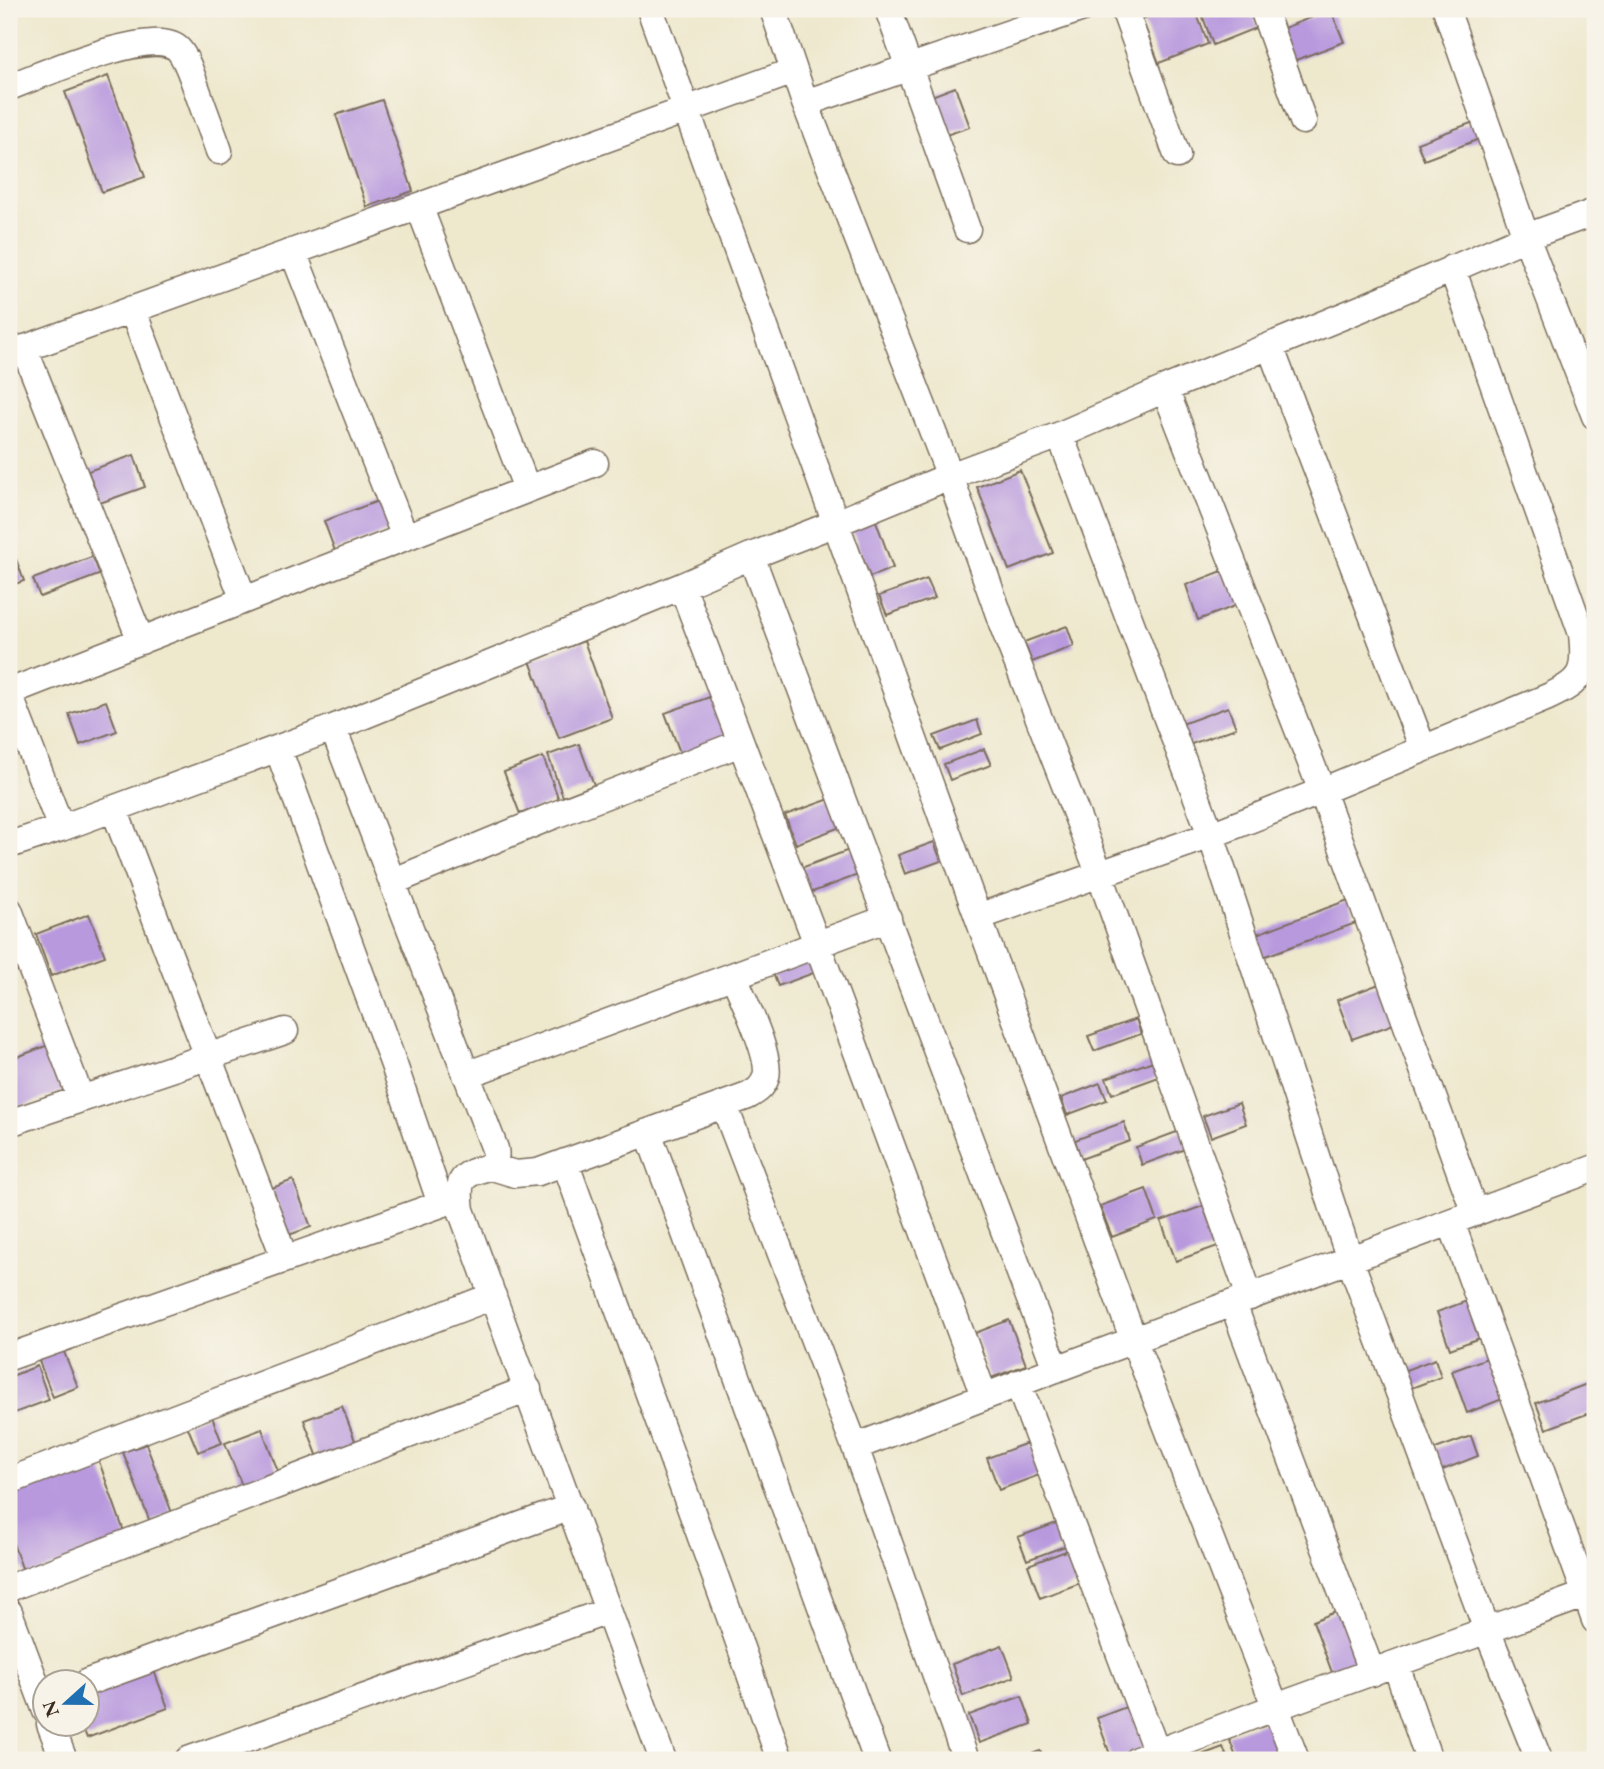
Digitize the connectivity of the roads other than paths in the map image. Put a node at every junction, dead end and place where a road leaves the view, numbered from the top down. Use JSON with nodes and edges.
{"nodes":[{"id":1,"x":650,"y":9,"type":"edge"},
{"id":2,"x":773,"y":9,"type":"edge"},
{"id":3,"x":888,"y":9,"type":"edge"},
{"id":4,"x":1080,"y":9,"type":"edge"},
{"id":5,"x":1124,"y":9,"type":"edge"},
{"id":6,"x":1263,"y":9,"type":"edge"},
{"id":7,"x":1446,"y":9,"type":"edge"},
{"id":8,"x":1011,"y":20,"type":"edge"},
{"id":9,"x":909,"y":67,"type":"junction"},
{"id":10,"x":794,"y":71,"type":"junction"},
{"id":11,"x":9,"y":87,"type":"edge"},
{"id":12,"x":805,"y":103,"type":"junction"},
{"id":13,"x":686,"y":110,"type":"junction"},
{"id":14,"x":1303,"y":121,"type":"dead end"},
{"id":15,"x":219,"y":151,"type":"dead end"},
{"id":16,"x":1177,"y":155,"type":"dead end"},
{"id":17,"x":419,"y":206,"type":"junction"},
{"id":18,"x":1595,"y":212,"type":"edge"},
{"id":19,"x":967,"y":229,"type":"dead end"},
{"id":20,"x":1525,"y":237,"type":"junction"},
{"id":21,"x":293,"y":252,"type":"junction"},
{"id":22,"x":1452,"y":268,"type":"junction"},
{"id":23,"x":132,"y":309,"type":"junction"},
{"id":24,"x":1270,"y":346,"type":"junction"},
{"id":25,"x":16,"y":351,"type":"edge"},
{"id":26,"x":1165,"y":389,"type":"junction"},
{"id":27,"x":1595,"y":416,"type":"edge"},
{"id":28,"x":1060,"y":435,"type":"junction"},
{"id":29,"x":595,"y":463,"type":"dead end"},
{"id":30,"x":950,"y":476,"type":"junction"},
{"id":31,"x":527,"y":489,"type":"junction"},
{"id":32,"x":836,"y":523,"type":"junction"},
{"id":33,"x":405,"y":537,"type":"junction"},
{"id":34,"x":751,"y":556,"type":"junction"},
{"id":35,"x":682,"y":586,"type":"junction"},
{"id":36,"x":244,"y":600,"type":"junction"},
{"id":37,"x":141,"y":640,"type":"junction"},
{"id":38,"x":9,"y":693,"type":"edge"},
{"id":39,"x":332,"y":728,"type":"junction"},
{"id":40,"x":741,"y":743,"type":"junction"},
{"id":41,"x":278,"y":749,"type":"junction"},
{"id":42,"x":1423,"y":749,"type":"junction"},
{"id":43,"x":1322,"y":791,"type":"junction"},
{"id":44,"x":114,"y":809,"type":"junction"},
{"id":45,"x":61,"y":828,"type":"junction"},
{"id":46,"x":1211,"y":835,"type":"junction"},
{"id":47,"x":9,"y":845,"type":"edge"},
{"id":48,"x":1100,"y":875,"type":"junction"},
{"id":49,"x":392,"y":882,"type":"junction"},
{"id":50,"x":9,"y":910,"type":"edge"},
{"id":51,"x":978,"y":917,"type":"junction"},
{"id":52,"x":888,"y":918,"type":"junction"},
{"id":53,"x":817,"y":944,"type":"junction"},
{"id":54,"x":734,"y":976,"type":"junction"},
{"id":55,"x":285,"y":1031,"type":"dead end"},
{"id":56,"x":208,"y":1057,"type":"junction"},
{"id":57,"x":466,"y":1075,"type":"junction"},
{"id":58,"x":81,"y":1099,"type":"junction"},
{"id":59,"x":724,"y":1105,"type":"junction"},
{"id":60,"x":9,"y":1123,"type":"edge"},
{"id":61,"x":648,"y":1132,"type":"junction"},
{"id":62,"x":565,"y":1162,"type":"junction"},
{"id":63,"x":489,"y":1166,"type":"junction"},
{"id":64,"x":1595,"y":1168,"type":"edge"},
{"id":65,"x":450,"y":1201,"type":"junction"},
{"id":66,"x":1463,"y":1218,"type":"junction"},
{"id":67,"x":285,"y":1259,"type":"junction"},
{"id":68,"x":1350,"y":1260,"type":"junction"},
{"id":69,"x":493,"y":1296,"type":"junction"},
{"id":70,"x":1241,"y":1300,"type":"junction"},
{"id":71,"x":1134,"y":1340,"type":"junction"},
{"id":72,"x":9,"y":1357,"type":"edge"},
{"id":73,"x":1056,"y":1369,"type":"junction"},
{"id":74,"x":1018,"y":1384,"type":"junction"},
{"id":75,"x":528,"y":1389,"type":"junction"},
{"id":76,"x":984,"y":1396,"type":"junction"},
{"id":77,"x":855,"y":1447,"type":"junction"},
{"id":78,"x":9,"y":1481,"type":"edge"},
{"id":79,"x":571,"y":1507,"type":"junction"},
{"id":80,"x":9,"y":1588,"type":"edge"},
{"id":81,"x":1590,"y":1593,"type":"edge"},
{"id":82,"x":608,"y":1611,"type":"junction"},
{"id":83,"x":9,"y":1612,"type":"edge"},
{"id":84,"x":1595,"y":1620,"type":"edge"},
{"id":85,"x":1487,"y":1630,"type":"junction"},
{"id":86,"x":1384,"y":1669,"type":"junction"},
{"id":87,"x":32,"y":1671,"type":"edge"},
{"id":88,"x":102,"y":1677,"type":"edge"},
{"id":89,"x":1276,"y":1707,"type":"junction"},
{"id":90,"x":55,"y":1738,"type":"edge"},
{"id":91,"x":1147,"y":1756,"type":"edge"},
{"id":92,"x":64,"y":1760,"type":"edge"},
{"id":93,"x":188,"y":1760,"type":"edge"},
{"id":94,"x":663,"y":1760,"type":"edge"},
{"id":95,"x":780,"y":1760,"type":"edge"},
{"id":96,"x":877,"y":1760,"type":"edge"},
{"id":97,"x":966,"y":1760,"type":"edge"},
{"id":98,"x":1296,"y":1760,"type":"edge"},
{"id":99,"x":1429,"y":1760,"type":"edge"},
{"id":100,"x":1539,"y":1760,"type":"edge"}],
"edges":[{"from":1,"to":13,"type":"street"},
{"from":2,"to":10,"type":"street"},
{"from":3,"to":9,"type":"street"},
{"from":4,"to":8,"type":"street"},
{"from":5,"to":16,"type":"street"},
{"from":6,"to":14,"type":"street"},
{"from":7,"to":20,"type":"street"},
{"from":8,"to":9,"type":"street"},
{"from":9,"to":12,"type":"street"},
{"from":9,"to":19,"type":"street"},
{"from":10,"to":12,"type":"street"},
{"from":10,"to":13,"type":"street"},
{"from":11,"to":15,"type":"street"},
{"from":12,"to":30,"type":"street"},
{"from":13,"to":17,"type":"street"},
{"from":13,"to":32,"type":"street"},
{"from":17,"to":21,"type":"street"},
{"from":17,"to":31,"type":"street"},
{"from":18,"to":20,"type":"street"},
{"from":20,"to":22,"type":"street"},
{"from":20,"to":27,"type":"street"},
{"from":21,"to":23,"type":"street"},
{"from":21,"to":33,"type":"street"},
{"from":22,"to":24,"type":"street"},
{"from":22,"to":42,"type":"street"},
{"from":23,"to":25,"type":"street"},
{"from":23,"to":36,"type":"street"},
{"from":24,"to":26,"type":"street"},
{"from":24,"to":42,"type":"street"},
{"from":25,"to":37,"type":"street"},
{"from":26,"to":28,"type":"street"},
{"from":26,"to":43,"type":"street"},
{"from":28,"to":30,"type":"street"},
{"from":28,"to":46,"type":"street"},
{"from":29,"to":31,"type":"street"},
{"from":30,"to":32,"type":"street"},
{"from":30,"to":48,"type":"street"},
{"from":31,"to":33,"type":"street"},
{"from":32,"to":34,"type":"street"},
{"from":32,"to":51,"type":"street"},
{"from":33,"to":36,"type":"street"},
{"from":34,"to":35,"type":"street"},
{"from":34,"to":52,"type":"street"},
{"from":35,"to":39,"type":"street"},
{"from":35,"to":40,"type":"street"},
{"from":36,"to":37,"type":"street"},
{"from":37,"to":38,"type":"street"},
{"from":38,"to":45,"type":"street"},
{"from":39,"to":41,"type":"street"},
{"from":39,"to":49,"type":"street"},
{"from":40,"to":49,"type":"street"},
{"from":40,"to":53,"type":"street"},
{"from":41,"to":44,"type":"street"},
{"from":41,"to":65,"type":"street"},
{"from":42,"to":43,"type":"street"},
{"from":43,"to":46,"type":"street"},
{"from":43,"to":66,"type":"street"},
{"from":44,"to":45,"type":"street"},
{"from":44,"to":56,"type":"street"},
{"from":45,"to":47,"type":"street"},
{"from":46,"to":48,"type":"street"},
{"from":46,"to":68,"type":"street"},
{"from":48,"to":51,"type":"street"},
{"from":48,"to":70,"type":"street"},
{"from":49,"to":57,"type":"street"},
{"from":50,"to":58,"type":"street"},
{"from":51,"to":71,"type":"street"},
{"from":52,"to":53,"type":"street"},
{"from":52,"to":73,"type":"street"},
{"from":53,"to":54,"type":"street"},
{"from":53,"to":76,"type":"street"},
{"from":54,"to":57,"type":"street"},
{"from":54,"to":59,"type":"street"},
{"from":55,"to":56,"type":"street"},
{"from":56,"to":58,"type":"street"},
{"from":56,"to":67,"type":"street"},
{"from":57,"to":63,"type":"street"},
{"from":58,"to":60,"type":"street"},
{"from":59,"to":61,"type":"street"},
{"from":59,"to":77,"type":"street"},
{"from":61,"to":62,"type":"street"},
{"from":61,"to":96,"type":"street"},
{"from":62,"to":63,"type":"street"},
{"from":62,"to":95,"type":"street"},
{"from":63,"to":65,"type":"street"},
{"from":64,"to":66,"type":"street"},
{"from":65,"to":67,"type":"street"},
{"from":65,"to":69,"type":"street"},
{"from":66,"to":68,"type":"street"},
{"from":66,"to":81,"type":"street"},
{"from":67,"to":72,"type":"street"},
{"from":68,"to":70,"type":"street"},
{"from":68,"to":85,"type":"street"},
{"from":69,"to":75,"type":"street"},
{"from":69,"to":78,"type":"street"},
{"from":70,"to":71,"type":"street"},
{"from":70,"to":86,"type":"street"},
{"from":71,"to":73,"type":"street"},
{"from":71,"to":89,"type":"street"},
{"from":73,"to":74,"type":"street"},
{"from":74,"to":76,"type":"street"},
{"from":74,"to":91,"type":"street"},
{"from":75,"to":79,"type":"street"},
{"from":75,"to":80,"type":"street"},
{"from":76,"to":77,"type":"street"},
{"from":77,"to":97,"type":"street"},
{"from":79,"to":82,"type":"street"},
{"from":79,"to":88,"type":"street"},
{"from":81,"to":84,"type":"street"},
{"from":81,"to":85,"type":"street"},
{"from":82,"to":93,"type":"street"},
{"from":82,"to":94,"type":"street"},
{"from":83,"to":87,"type":"street"},
{"from":85,"to":86,"type":"street"},
{"from":85,"to":100,"type":"street"},
{"from":86,"to":89,"type":"street"},
{"from":86,"to":99,"type":"street"},
{"from":89,"to":91,"type":"street"},
{"from":89,"to":98,"type":"street"},
{"from":90,"to":92,"type":"street"}]}
